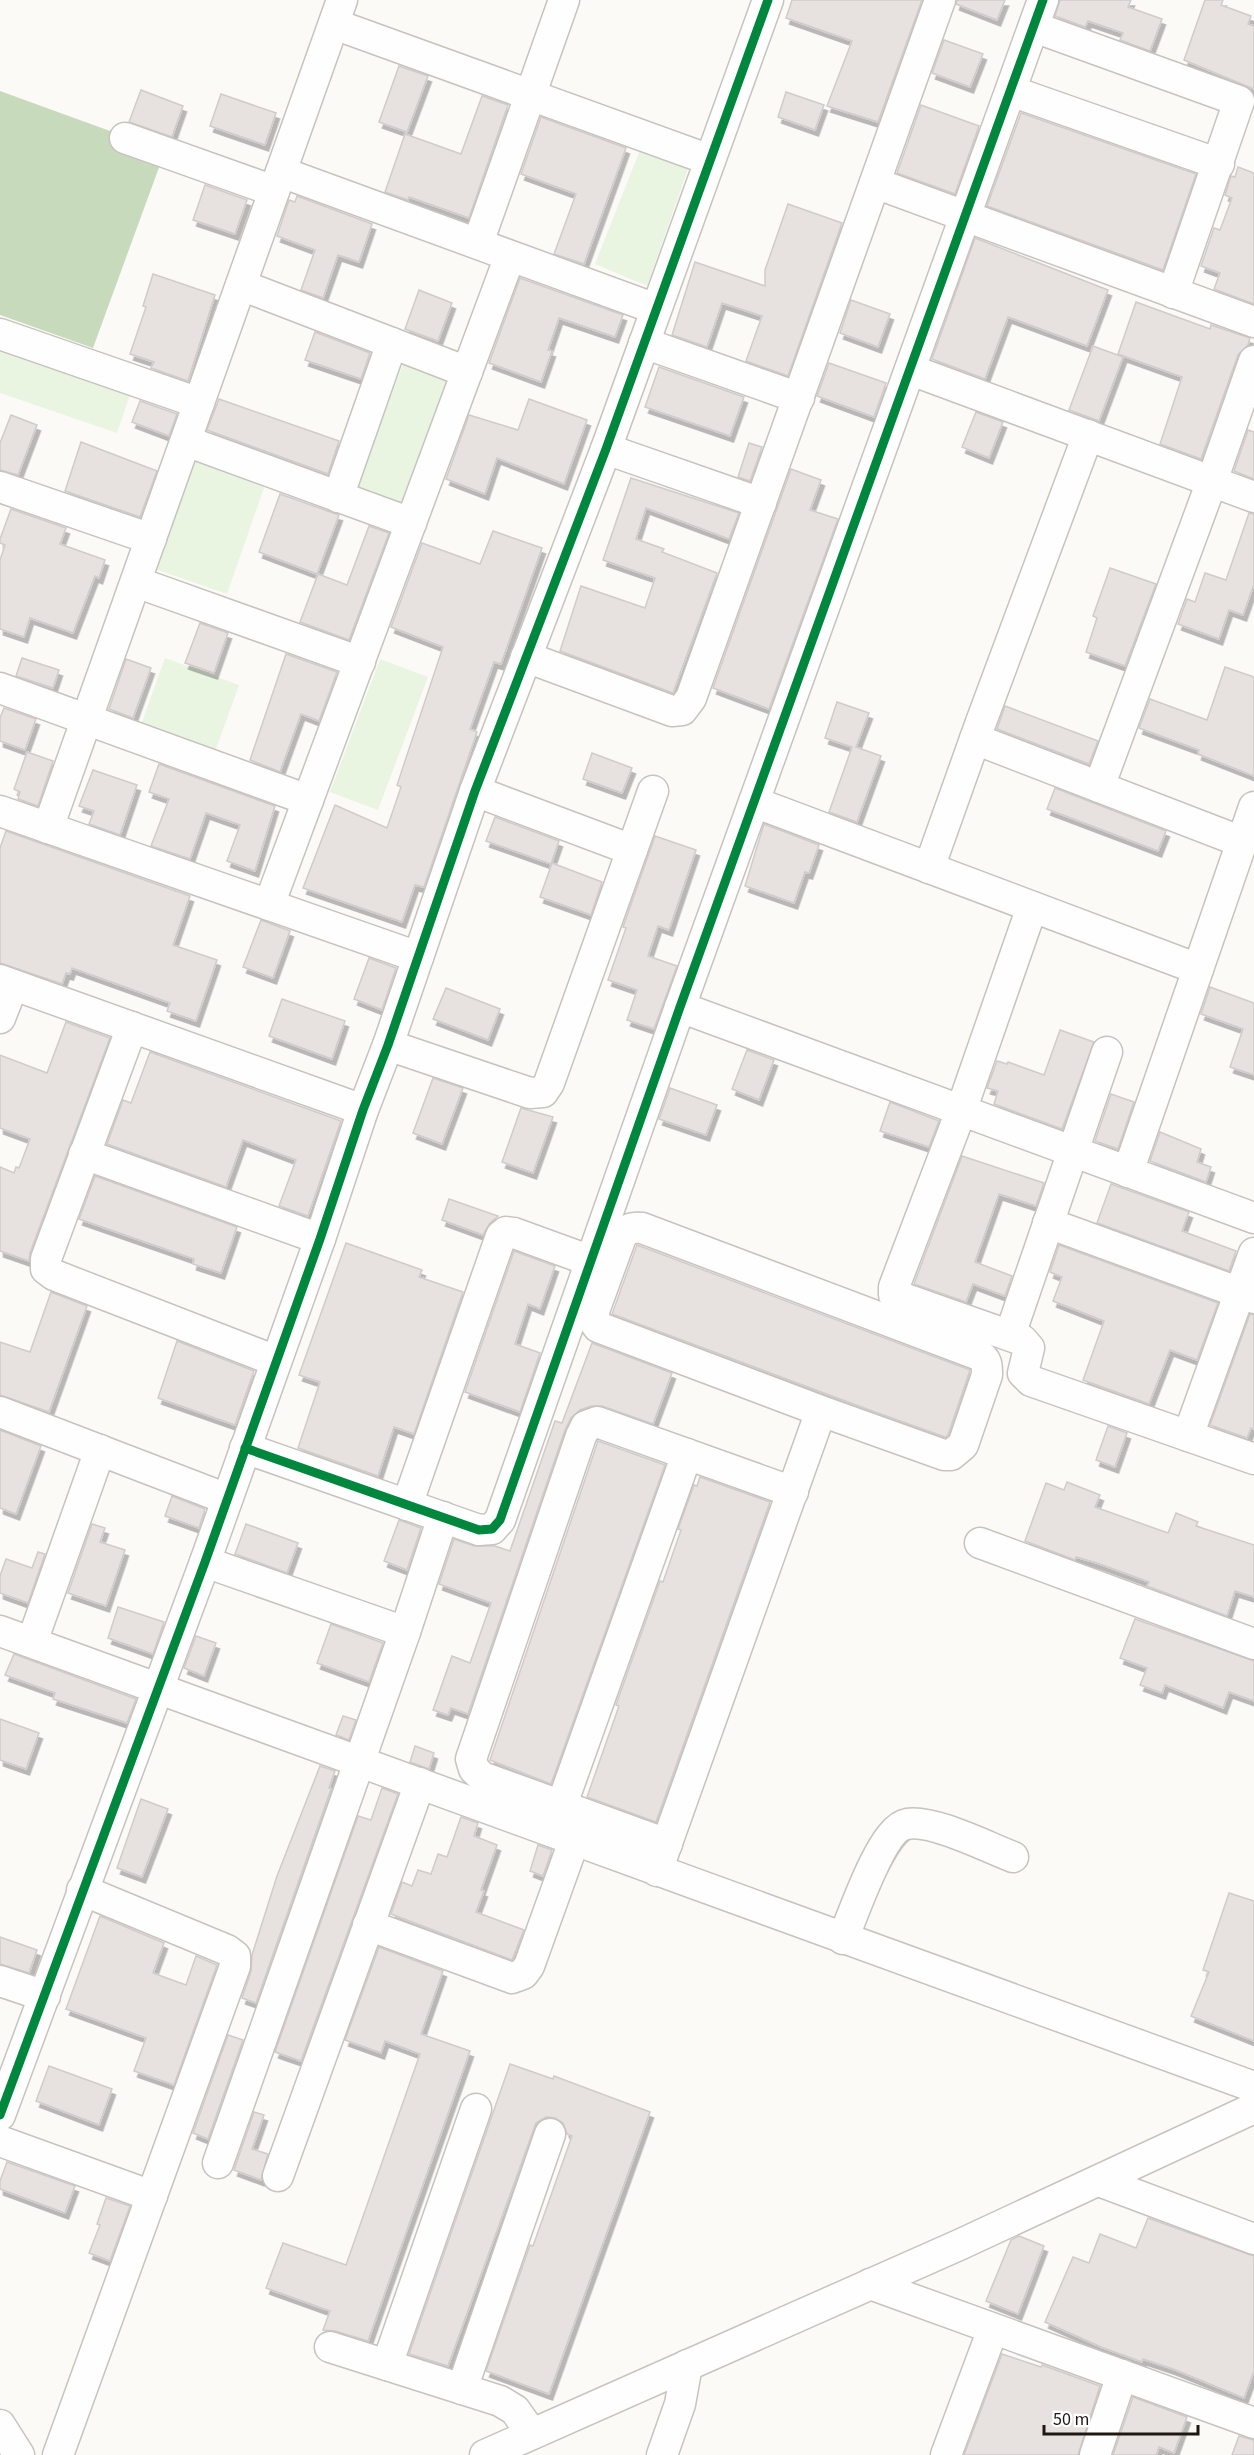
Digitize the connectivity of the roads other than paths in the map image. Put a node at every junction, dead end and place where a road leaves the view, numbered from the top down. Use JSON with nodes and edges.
{"nodes":[{"id":1,"x":564,"y":0,"type":"edge"},
{"id":2,"x":768,"y":0,"type":"edge"},
{"id":3,"x":940,"y":0,"type":"edge"},
{"id":4,"x":338,"y":12,"type":"edge"},
{"id":5,"x":1038,"y":14,"type":"edge"},
{"id":6,"x":1011,"y":91,"type":"junction"},
{"id":7,"x":530,"y":95,"type":"junction"},
{"id":8,"x":125,"y":138,"type":"dead end"},
{"id":9,"x":710,"y":160,"type":"junction"},
{"id":10,"x":1219,"y":164,"type":"junction"},
{"id":11,"x":278,"y":182,"type":"junction"},
{"id":12,"x":875,"y":183,"type":"junction"},
{"id":13,"x":967,"y":217,"type":"junction"},
{"id":14,"x":478,"y":243,"type":"junction"},
{"id":15,"x":510,"y":256,"type":"junction"},
{"id":16,"x":241,"y":285,"type":"junction"},
{"id":17,"x":1173,"y":293,"type":"junction"},
{"id":18,"x":656,"y":309,"type":"junction"},
{"id":19,"x":1254,"y":322,"type":"edge"},
{"id":20,"x":0,"y":334,"type":"edge"},
{"id":21,"x":392,"y":343,"type":"junction"},
{"id":22,"x":644,"y":343,"type":"junction"},
{"id":23,"x":1254,"y":361,"type":"edge"},
{"id":24,"x":911,"y":370,"type":"junction"},
{"id":25,"x":467,"y":372,"type":"junction"},
{"id":26,"x":799,"y":398,"type":"junction"},
{"id":27,"x":199,"y":403,"type":"junction"},
{"id":28,"x":1088,"y":435,"type":"junction"},
{"id":29,"x":186,"y":441,"type":"junction"},
{"id":30,"x":606,"y":449,"type":"junction"},
{"id":31,"x":1212,"y":481,"type":"junction"},
{"id":32,"x":3,"y":496,"type":"edge"},
{"id":33,"x":338,"y":497,"type":"junction"},
{"id":34,"x":1254,"y":497,"type":"edge"},
{"id":35,"x":761,"y":503,"type":"junction"},
{"id":36,"x":411,"y":523,"type":"junction"},
{"id":37,"x":151,"y":539,"type":"junction"},
{"id":38,"x":136,"y":582,"type":"junction"},
{"id":39,"x":526,"y":657,"type":"junction"},
{"id":40,"x":360,"y":662,"type":"junction"},
{"id":41,"x":0,"y":688,"type":"edge"},
{"id":42,"x":87,"y":719,"type":"junction"},
{"id":43,"x":975,"y":739,"type":"junction"},
{"id":44,"x":1099,"y":787,"type":"junction"},
{"id":45,"x":475,"y":791,"type":"junction"},
{"id":46,"x":653,"y":791,"type":"dead end"},
{"id":47,"x":308,"y":800,"type":"junction"},
{"id":48,"x":754,"y":802,"type":"junction"},
{"id":49,"x":1254,"y":807,"type":"edge"},
{"id":50,"x":0,"y":811,"type":"edge"},
{"id":51,"x":48,"y":828,"type":"junction"},
{"id":52,"x":1242,"y":842,"type":"junction"},
{"id":53,"x":632,"y":850,"type":"junction"},
{"id":54,"x":929,"y":868,"type":"junction"},
{"id":55,"x":269,"y":905,"type":"junction"},
{"id":56,"x":1032,"y":907,"type":"junction"},
{"id":57,"x":418,"y":957,"type":"junction"},
{"id":58,"x":1198,"y":969,"type":"junction"},
{"id":59,"x":6,"y":982,"type":"edge"},
{"id":60,"x":680,"y":1007,"type":"junction"},
{"id":61,"x":0,"y":1018,"type":"edge"},
{"id":62,"x":132,"y":1027,"type":"junction"},
{"id":63,"x":388,"y":1045,"type":"junction"},
{"id":64,"x":1107,"y":1052,"type":"dead end"},
{"id":65,"x":363,"y":1110,"type":"junction"},
{"id":66,"x":961,"y":1111,"type":"junction"},
{"id":67,"x":1072,"y":1151,"type":"junction"},
{"id":68,"x":84,"y":1155,"type":"junction"},
{"id":69,"x":1128,"y":1172,"type":"junction"},
{"id":70,"x":1254,"y":1218,"type":"edge"},
{"id":71,"x":1048,"y":1223,"type":"junction"},
{"id":72,"x":320,"y":1239,"type":"junction"},
{"id":73,"x":1254,"y":1253,"type":"edge"},
{"id":74,"x":591,"y":1261,"type":"junction"},
{"id":75,"x":1247,"y":1295,"type":"edge"},
{"id":76,"x":1010,"y":1335,"type":"junction"},
{"id":77,"x":276,"y":1361,"type":"junction"},
{"id":78,"x":821,"y":1411,"type":"junction"},
{"id":79,"x":0,"y":1412,"type":"edge"},
{"id":80,"x":1188,"y":1436,"type":"junction"},
{"id":81,"x":245,"y":1448,"type":"junction"},
{"id":82,"x":100,"y":1450,"type":"junction"},
{"id":83,"x":687,"y":1454,"type":"junction"},
{"id":84,"x":1254,"y":1459,"type":"edge"},
{"id":85,"x":793,"y":1492,"type":"junction"},
{"id":86,"x":227,"y":1498,"type":"junction"},
{"id":87,"x":406,"y":1505,"type":"junction"},
{"id":88,"x":443,"y":1517,"type":"junction"},
{"id":89,"x":980,"y":1543,"type":"dead end"},
{"id":90,"x":205,"y":1562,"type":"junction"},
{"id":91,"x":0,"y":1631,"type":"edge"},
{"id":92,"x":405,"y":1632,"type":"junction"},
{"id":93,"x":32,"y":1642,"type":"junction"},
{"id":94,"x":1254,"y":1644,"type":"edge"},
{"id":95,"x":158,"y":1687,"type":"junction"},
{"id":96,"x":359,"y":1762,"type":"junction"},
{"id":97,"x":420,"y":1783,"type":"junction"},
{"id":98,"x":561,"y":1807,"type":"junction"},
{"id":99,"x":574,"y":1840,"type":"junction"},
{"id":100,"x":1013,"y":1857,"type":"dead end"},
{"id":101,"x":662,"y":1858,"type":"junction"},
{"id":102,"x":82,"y":1890,"type":"junction"},
{"id":103,"x":368,"y":1925,"type":"junction"},
{"id":104,"x":843,"y":1939,"type":"junction"},
{"id":105,"x":0,"y":1981,"type":"edge"},
{"id":106,"x":45,"y":1996,"type":"junction"},
{"id":107,"x":1252,"y":2087,"type":"edge"},
{"id":108,"x":476,"y":2109,"type":"dead end"},
{"id":109,"x":0,"y":2115,"type":"edge"},
{"id":110,"x":550,"y":2134,"type":"dead end"},
{"id":111,"x":0,"y":2141,"type":"edge"},
{"id":112,"x":218,"y":2163,"type":"dead end"},
{"id":113,"x":278,"y":2176,"type":"dead end"},
{"id":114,"x":1099,"y":2181,"type":"junction"},
{"id":115,"x":152,"y":2196,"type":"junction"},
{"id":116,"x":1254,"y":2239,"type":"edge"},
{"id":117,"x":870,"y":2284,"type":"junction"},
{"id":118,"x":993,"y":2329,"type":"junction"},
{"id":119,"x":330,"y":2348,"type":"dead end"},
{"id":120,"x":387,"y":2365,"type":"junction"},
{"id":121,"x":687,"y":2365,"type":"junction"},
{"id":122,"x":1122,"y":2376,"type":"junction"},
{"id":123,"x":462,"y":2389,"type":"junction"},
{"id":124,"x":1254,"y":2423,"type":"edge"},
{"id":125,"x":0,"y":2425,"type":"edge"},
{"id":126,"x":532,"y":2434,"type":"junction"},
{"id":127,"x":490,"y":2454,"type":"edge"},
{"id":128,"x":19,"y":2455,"type":"edge"},
{"id":129,"x":58,"y":2455,"type":"edge"},
{"id":130,"x":662,"y":2455,"type":"edge"},
{"id":131,"x":946,"y":2455,"type":"edge"},
{"id":132,"x":1095,"y":2455,"type":"edge"}],
"edges":[{"from":1,"to":7,"type":"street"},
{"from":2,"to":9,"type":"street"},
{"from":3,"to":12,"type":"street"},
{"from":4,"to":7,"type":"street"},
{"from":4,"to":11,"type":"street"},
{"from":5,"to":6,"type":"street"},
{"from":5,"to":10,"type":"street"},
{"from":6,"to":10,"type":"street"},
{"from":6,"to":13,"type":"street"},
{"from":7,"to":9,"type":"street"},
{"from":7,"to":14,"type":"street"},
{"from":8,"to":11,"type":"street"},
{"from":9,"to":18,"type":"street"},
{"from":10,"to":17,"type":"street"},
{"from":11,"to":14,"type":"street"},
{"from":11,"to":16,"type":"street"},
{"from":12,"to":13,"type":"street"},
{"from":12,"to":26,"type":"street"},
{"from":13,"to":17,"type":"street"},
{"from":13,"to":24,"type":"street"},
{"from":14,"to":15,"type":"street"},
{"from":15,"to":18,"type":"street"},
{"from":15,"to":25,"type":"street"},
{"from":16,"to":21,"type":"street"},
{"from":16,"to":27,"type":"street"},
{"from":17,"to":19,"type":"street"},
{"from":18,"to":22,"type":"street"},
{"from":20,"to":27,"type":"street"},
{"from":21,"to":25,"type":"street"},
{"from":21,"to":33,"type":"street"},
{"from":22,"to":26,"type":"street"},
{"from":22,"to":30,"type":"street"},
{"from":23,"to":31,"type":"street"},
{"from":24,"to":28,"type":"street"},
{"from":24,"to":48,"type":"street"},
{"from":25,"to":36,"type":"street"},
{"from":26,"to":35,"type":"street"},
{"from":27,"to":29,"type":"street"},
{"from":28,"to":31,"type":"street"},
{"from":28,"to":43,"type":"street"},
{"from":29,"to":33,"type":"street"},
{"from":29,"to":37,"type":"street"},
{"from":30,"to":35,"type":"street"},
{"from":30,"to":39,"type":"street"},
{"from":31,"to":34,"type":"street"},
{"from":31,"to":44,"type":"street"},
{"from":32,"to":37,"type":"street"},
{"from":33,"to":36,"type":"street"},
{"from":35,"to":39,"type":"street"},
{"from":36,"to":40,"type":"street"},
{"from":37,"to":38,"type":"street"},
{"from":38,"to":40,"type":"street"},
{"from":38,"to":42,"type":"street"},
{"from":39,"to":45,"type":"street"},
{"from":40,"to":47,"type":"street"},
{"from":41,"to":42,"type":"street"},
{"from":42,"to":47,"type":"street"},
{"from":42,"to":51,"type":"street"},
{"from":43,"to":44,"type":"street"},
{"from":43,"to":54,"type":"street"},
{"from":44,"to":52,"type":"street"},
{"from":45,"to":53,"type":"street"},
{"from":45,"to":57,"type":"street"},
{"from":46,"to":53,"type":"street"},
{"from":47,"to":55,"type":"street"},
{"from":48,"to":54,"type":"street"},
{"from":48,"to":60,"type":"street"},
{"from":49,"to":52,"type":"street"},
{"from":50,"to":51,"type":"street"},
{"from":51,"to":55,"type":"street"},
{"from":52,"to":58,"type":"street"},
{"from":53,"to":63,"type":"street"},
{"from":54,"to":56,"type":"street"},
{"from":55,"to":57,"type":"street"},
{"from":56,"to":58,"type":"street"},
{"from":56,"to":66,"type":"street"},
{"from":57,"to":63,"type":"street"},
{"from":58,"to":69,"type":"street"},
{"from":59,"to":61,"type":"street"},
{"from":59,"to":62,"type":"street"},
{"from":60,"to":66,"type":"street"},
{"from":60,"to":74,"type":"street"},
{"from":62,"to":65,"type":"street"},
{"from":62,"to":68,"type":"street"},
{"from":63,"to":65,"type":"street"},
{"from":64,"to":67,"type":"street"},
{"from":65,"to":72,"type":"street"},
{"from":66,"to":67,"type":"street"},
{"from":66,"to":76,"type":"street"},
{"from":67,"to":69,"type":"street"},
{"from":67,"to":71,"type":"street"},
{"from":68,"to":72,"type":"street"},
{"from":68,"to":77,"type":"street"},
{"from":69,"to":70,"type":"street"},
{"from":71,"to":75,"type":"street"},
{"from":71,"to":76,"type":"street"},
{"from":72,"to":77,"type":"street"},
{"from":73,"to":75,"type":"street"},
{"from":74,"to":87,"type":"street"},
{"from":74,"to":88,"type":"street"},
{"from":75,"to":80,"type":"street"},
{"from":76,"to":80,"type":"street"},
{"from":77,"to":81,"type":"street"},
{"from":78,"to":78,"type":"street"},
{"from":78,"to":85,"type":"street"},
{"from":79,"to":82,"type":"street"},
{"from":80,"to":84,"type":"street"},
{"from":81,"to":86,"type":"street"},
{"from":81,"to":87,"type":"street"},
{"from":82,"to":86,"type":"street"},
{"from":82,"to":93,"type":"street"},
{"from":83,"to":85,"type":"street"},
{"from":83,"to":98,"type":"street"},
{"from":83,"to":98,"type":"street"},
{"from":85,"to":101,"type":"street"},
{"from":86,"to":90,"type":"street"},
{"from":87,"to":88,"type":"street"},
{"from":88,"to":92,"type":"street"},
{"from":89,"to":94,"type":"street"},
{"from":90,"to":92,"type":"street"},
{"from":90,"to":95,"type":"street"},
{"from":91,"to":93,"type":"street"},
{"from":92,"to":96,"type":"street"},
{"from":93,"to":95,"type":"street"},
{"from":95,"to":96,"type":"street"},
{"from":95,"to":102,"type":"street"},
{"from":96,"to":97,"type":"street"},
{"from":96,"to":112,"type":"street"},
{"from":97,"to":99,"type":"street"},
{"from":97,"to":103,"type":"street"},
{"from":98,"to":101,"type":"street"},
{"from":99,"to":101,"type":"street"},
{"from":99,"to":103,"type":"street"},
{"from":100,"to":104,"type":"street"},
{"from":101,"to":104,"type":"street"},
{"from":102,"to":106,"type":"street"},
{"from":102,"to":115,"type":"street"},
{"from":103,"to":113,"type":"street"},
{"from":104,"to":107,"type":"street"},
{"from":105,"to":106,"type":"street"},
{"from":106,"to":109,"type":"street"},
{"from":107,"to":114,"type":"street"},
{"from":108,"to":120,"type":"street"},
{"from":110,"to":123,"type":"street"},
{"from":111,"to":115,"type":"street"},
{"from":114,"to":116,"type":"street"},
{"from":114,"to":117,"type":"street"},
{"from":115,"to":129,"type":"street"},
{"from":117,"to":118,"type":"street"},
{"from":117,"to":121,"type":"street"},
{"from":118,"to":122,"type":"street"},
{"from":118,"to":131,"type":"street"},
{"from":119,"to":120,"type":"street"},
{"from":120,"to":123,"type":"street"},
{"from":121,"to":126,"type":"street"},
{"from":121,"to":130,"type":"street"},
{"from":122,"to":124,"type":"street"},
{"from":122,"to":132,"type":"street"},
{"from":123,"to":126,"type":"street"},
{"from":125,"to":128,"type":"street"},
{"from":126,"to":127,"type":"street"}]}
